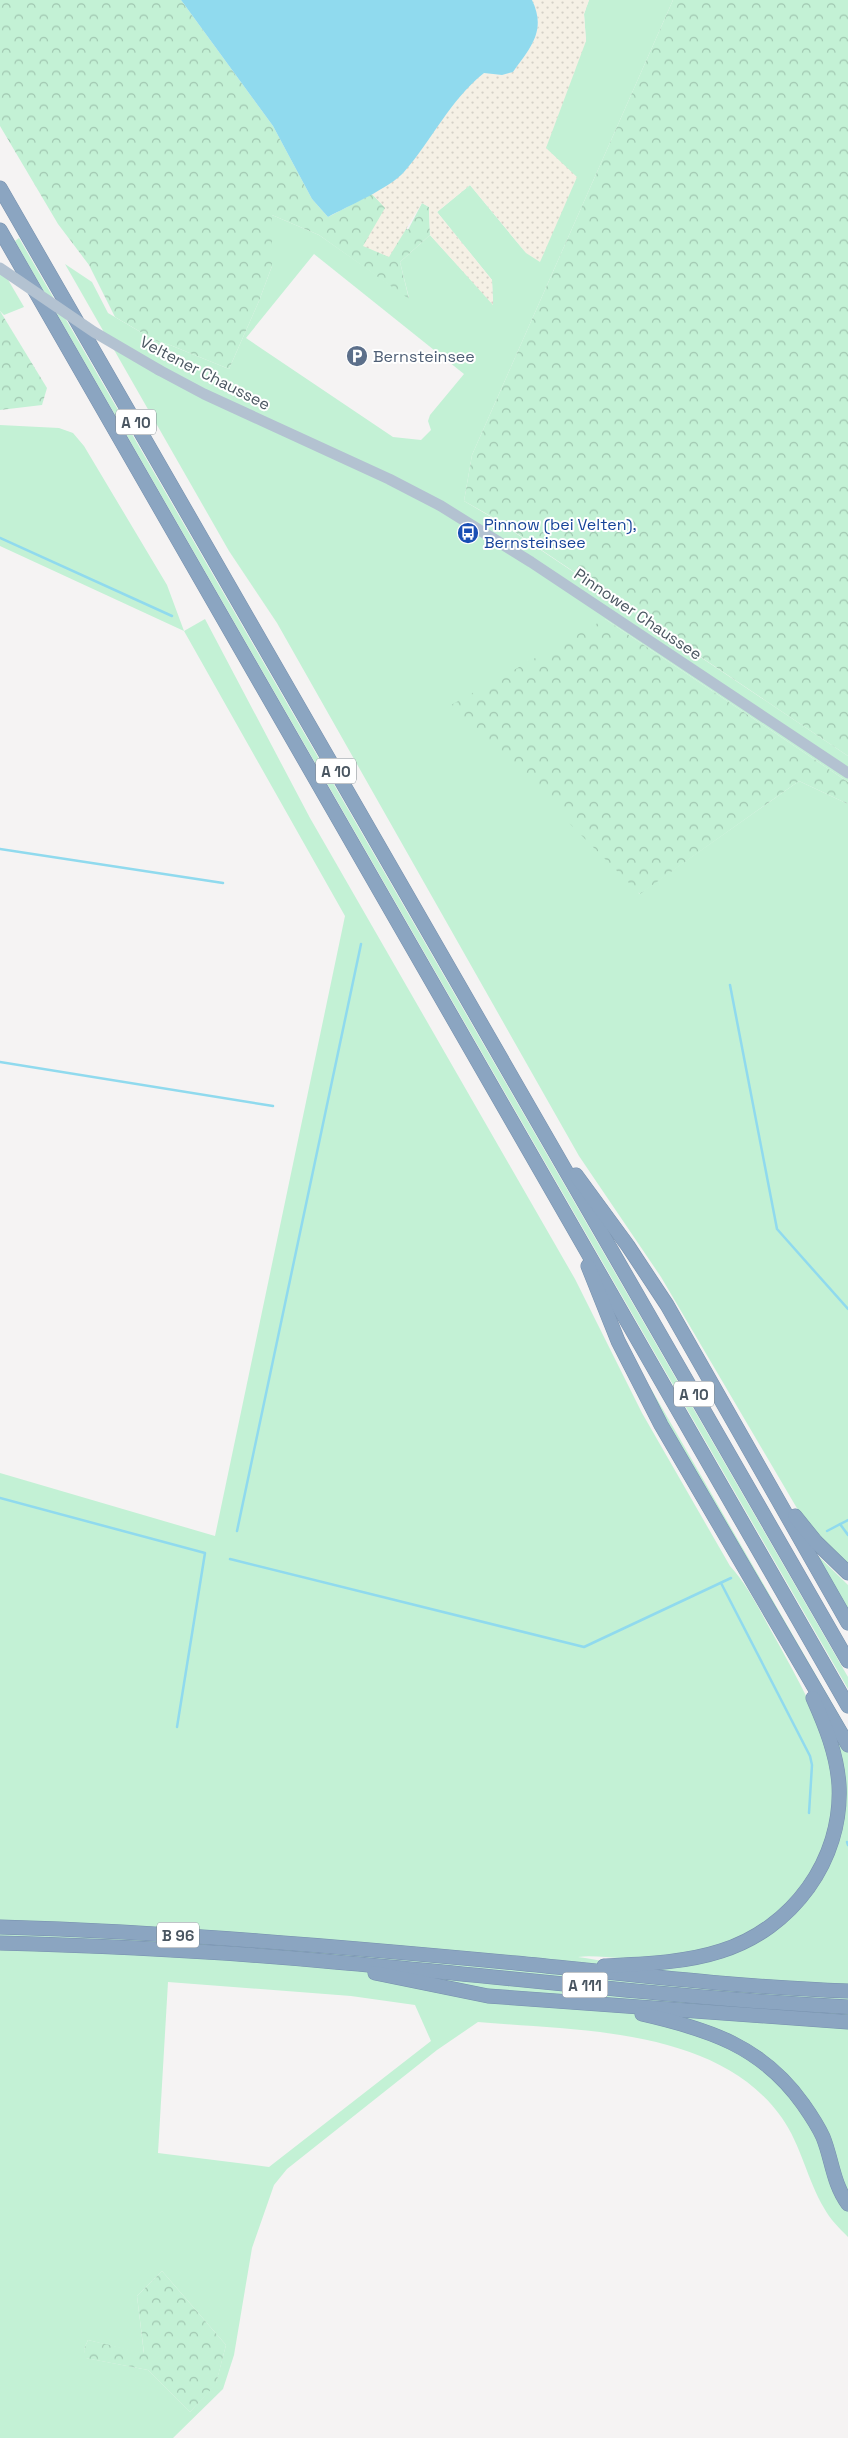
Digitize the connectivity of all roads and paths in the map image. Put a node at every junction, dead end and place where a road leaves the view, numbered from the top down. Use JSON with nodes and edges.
{"nodes":[{"id":1,"x":0,"y":188,"type":"edge"},
{"id":2,"x":0,"y":230,"type":"edge"},
{"id":3,"x":0,"y":268,"type":"edge"},
{"id":4,"x":407,"y":488,"type":"joint"},
{"id":5,"x":848,"y":773,"type":"edge"},
{"id":6,"x":539,"y":1126,"type":"junction"},
{"id":7,"x":570,"y":1221,"type":"junction"},
{"id":8,"x":732,"y":1419,"type":"junction"},
{"id":9,"x":848,"y":1573,"type":"edge"},
{"id":10,"x":765,"y":1604,"type":"junction"},
{"id":11,"x":848,"y":1623,"type":"edge"},
{"id":12,"x":848,"y":1661,"type":"edge"},
{"id":13,"x":848,"y":1706,"type":"edge"},
{"id":14,"x":848,"y":1745,"type":"edge"},
{"id":15,"x":0,"y":1927,"type":"edge"},
{"id":16,"x":0,"y":1943,"type":"edge"},
{"id":17,"x":323,"y":1961,"type":"junction"},
{"id":18,"x":568,"y":1968,"type":"junction"},
{"id":19,"x":848,"y":1991,"type":"edge"},
{"id":20,"x":600,"y":2004,"type":"junction"},
{"id":21,"x":848,"y":2007,"type":"edge"},
{"id":22,"x":848,"y":2022,"type":"edge"},
{"id":23,"x":848,"y":2204,"type":"edge"}],
"edges":[{"from":1,"to":6,"type":"highway","number":"A 10"},
{"from":2,"to":7,"type":"highway","number":"A 10"},
{"from":3,"to":4,"type":"main road","name":"Veltener Chaussee","bridge":true},
{"from":4,"to":5,"type":"main road","name":"Pinnower Chaussee"},
{"from":6,"to":8,"type":"highway"},
{"from":6,"to":12,"type":"highway","number":"A 10"},
{"from":7,"to":10,"type":"highway"},
{"from":7,"to":13,"type":"highway","number":"A 10"},
{"from":8,"to":9,"type":"highway"},
{"from":8,"to":11,"type":"highway"},
{"from":10,"to":14,"type":"highway"},
{"from":10,"to":18,"type":"highway"},
{"from":15,"to":18,"type":"highway","number":"B 96"},
{"from":16,"to":17,"type":"highway","number":"B 96"},
{"from":17,"to":20,"type":"highway"},
{"from":17,"to":21,"type":"highway","number":"A 111"},
{"from":18,"to":19,"type":"highway","number":"A 111"},
{"from":20,"to":22,"type":"highway"},
{"from":20,"to":23,"type":"highway"}]}
